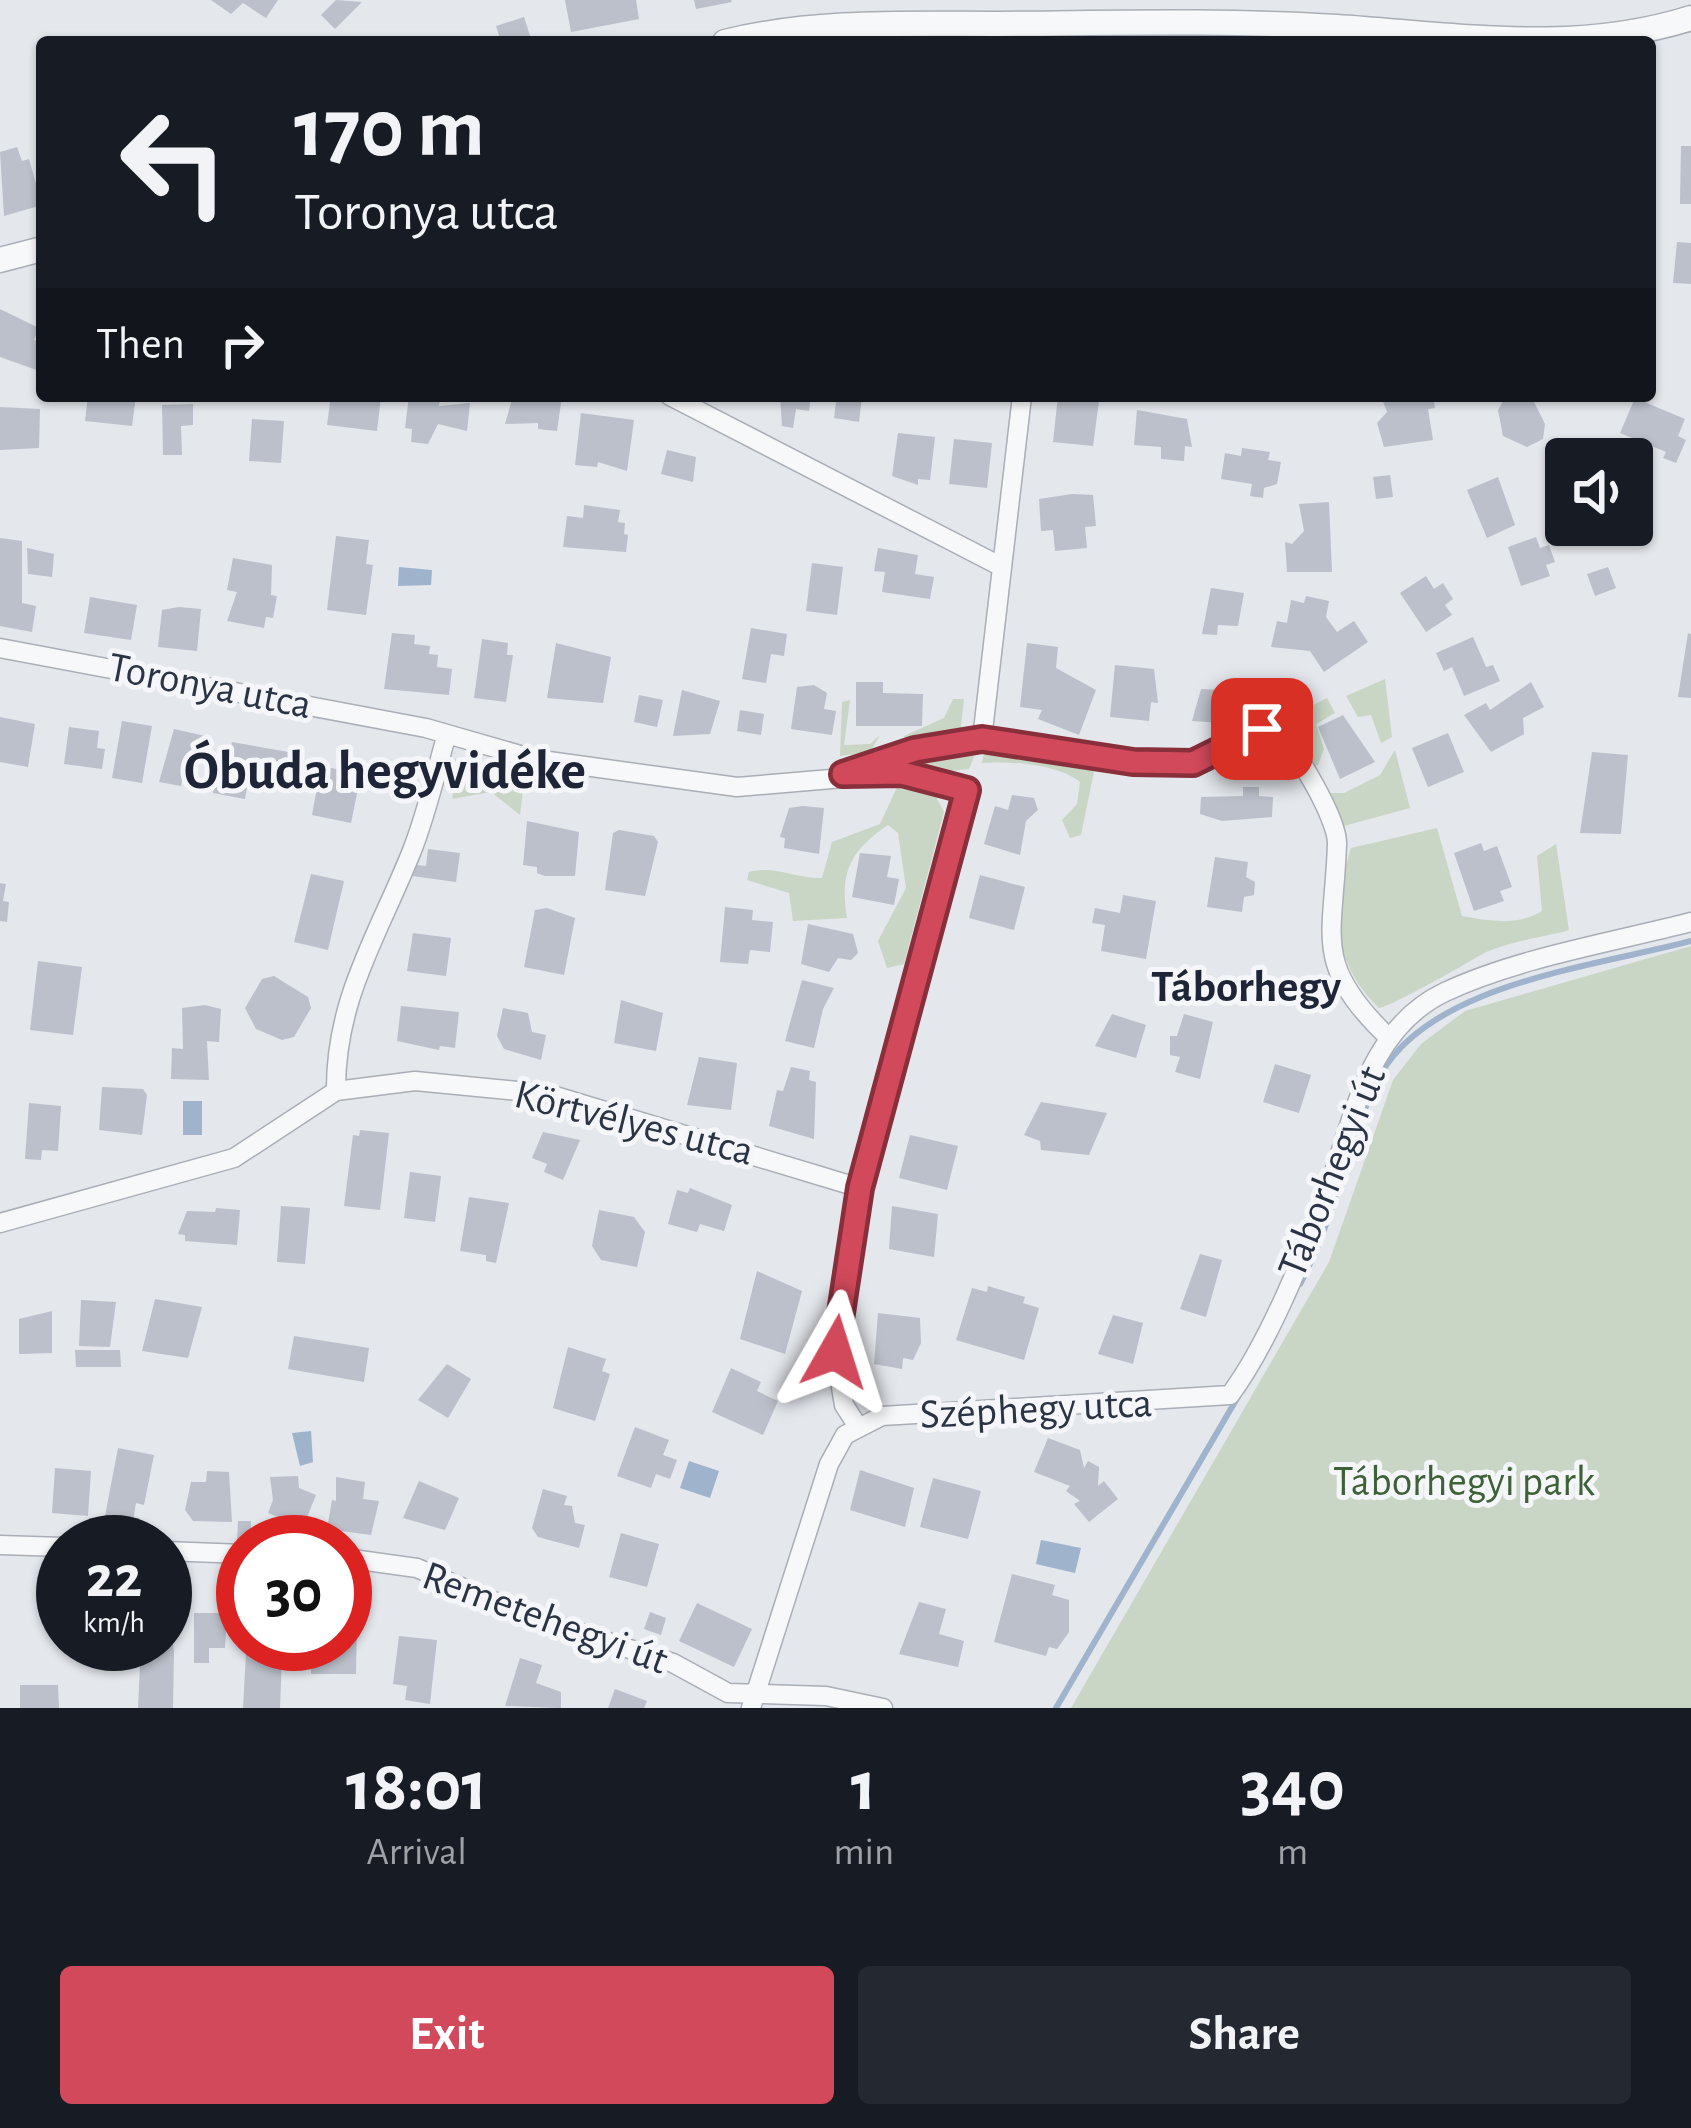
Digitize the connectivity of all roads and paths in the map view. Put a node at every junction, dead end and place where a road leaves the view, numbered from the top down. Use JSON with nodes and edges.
{"nodes":[{"id":1,"x":1691,"y":18,"type":"edge"},
{"id":2,"x":809,"y":35,"type":"edge"},
{"id":3,"x":1460,"y":36,"type":"edge"},
{"id":4,"x":1630,"y":36,"type":"edge"},
{"id":5,"x":36,"y":251,"type":"edge"},
{"id":6,"x":0,"y":260,"type":"edge"},
{"id":7,"x":682,"y":402,"type":"edge"},
{"id":8,"x":1021,"y":402,"type":"edge"},
{"id":9,"x":1000,"y":566,"type":"junction"},
{"id":10,"x":0,"y":647,"type":"edge"},
{"id":11,"x":446,"y":737,"type":"junction"},
{"id":12,"x":982,"y":739,"type":"junction"},
{"id":13,"x":843,"y":774,"type":"junction"},
{"id":14,"x":1691,"y":922,"type":"edge"},
{"id":15,"x":1389,"y":1039,"type":"junction"},
{"id":16,"x":336,"y":1091,"type":"junction"},
{"id":17,"x":860,"y":1188,"type":"junction"},
{"id":18,"x":0,"y":1223,"type":"edge"},
{"id":19,"x":1218,"y":1400,"type":"joint"},
{"id":20,"x":857,"y":1425,"type":"junction"},
{"id":21,"x":0,"y":1544,"type":"edge"},
{"id":22,"x":36,"y":1546,"type":"edge"},
{"id":23,"x":372,"y":1562,"type":"edge"},
{"id":24,"x":753,"y":1701,"type":"edge"},
{"id":25,"x":884,"y":1708,"type":"edge"}],
"edges":[{"from":1,"to":4,"type":"street"},
{"from":2,"to":3,"type":"street"},
{"from":5,"to":6,"type":"street"},
{"from":7,"to":9,"type":"street"},
{"from":8,"to":9,"type":"street"},
{"from":9,"to":12,"type":"street"},
{"from":10,"to":11,"type":"street","name":"Toronya utca"},
{"from":11,"to":13,"type":"street","name":"Toronya utca"},
{"from":11,"to":16,"type":"street"},
{"from":12,"to":13,"type":"street","name":"Toronya utca"},
{"from":12,"to":15,"type":"street","name":"Toronya utca"},
{"from":13,"to":17,"type":"street","name":"Toronya utca"},
{"from":14,"to":15,"type":"street","name":"Táborhegyi út"},
{"from":15,"to":19,"type":"street","name":"Táborhegyi út"},
{"from":16,"to":17,"type":"street","name":"Körtvélyes utca"},
{"from":16,"to":18,"type":"street","name":"Körtvélyes utca"},
{"from":17,"to":20,"type":"street"},
{"from":19,"to":20,"type":"street","name":"Széphegy utca"},
{"from":20,"to":24,"type":"street"},
{"from":21,"to":22,"type":"street"},
{"from":23,"to":24,"type":"street","name":"Remetehegyi út"},
{"from":24,"to":25,"type":"street","name":"Remetehegyi út"}]}
